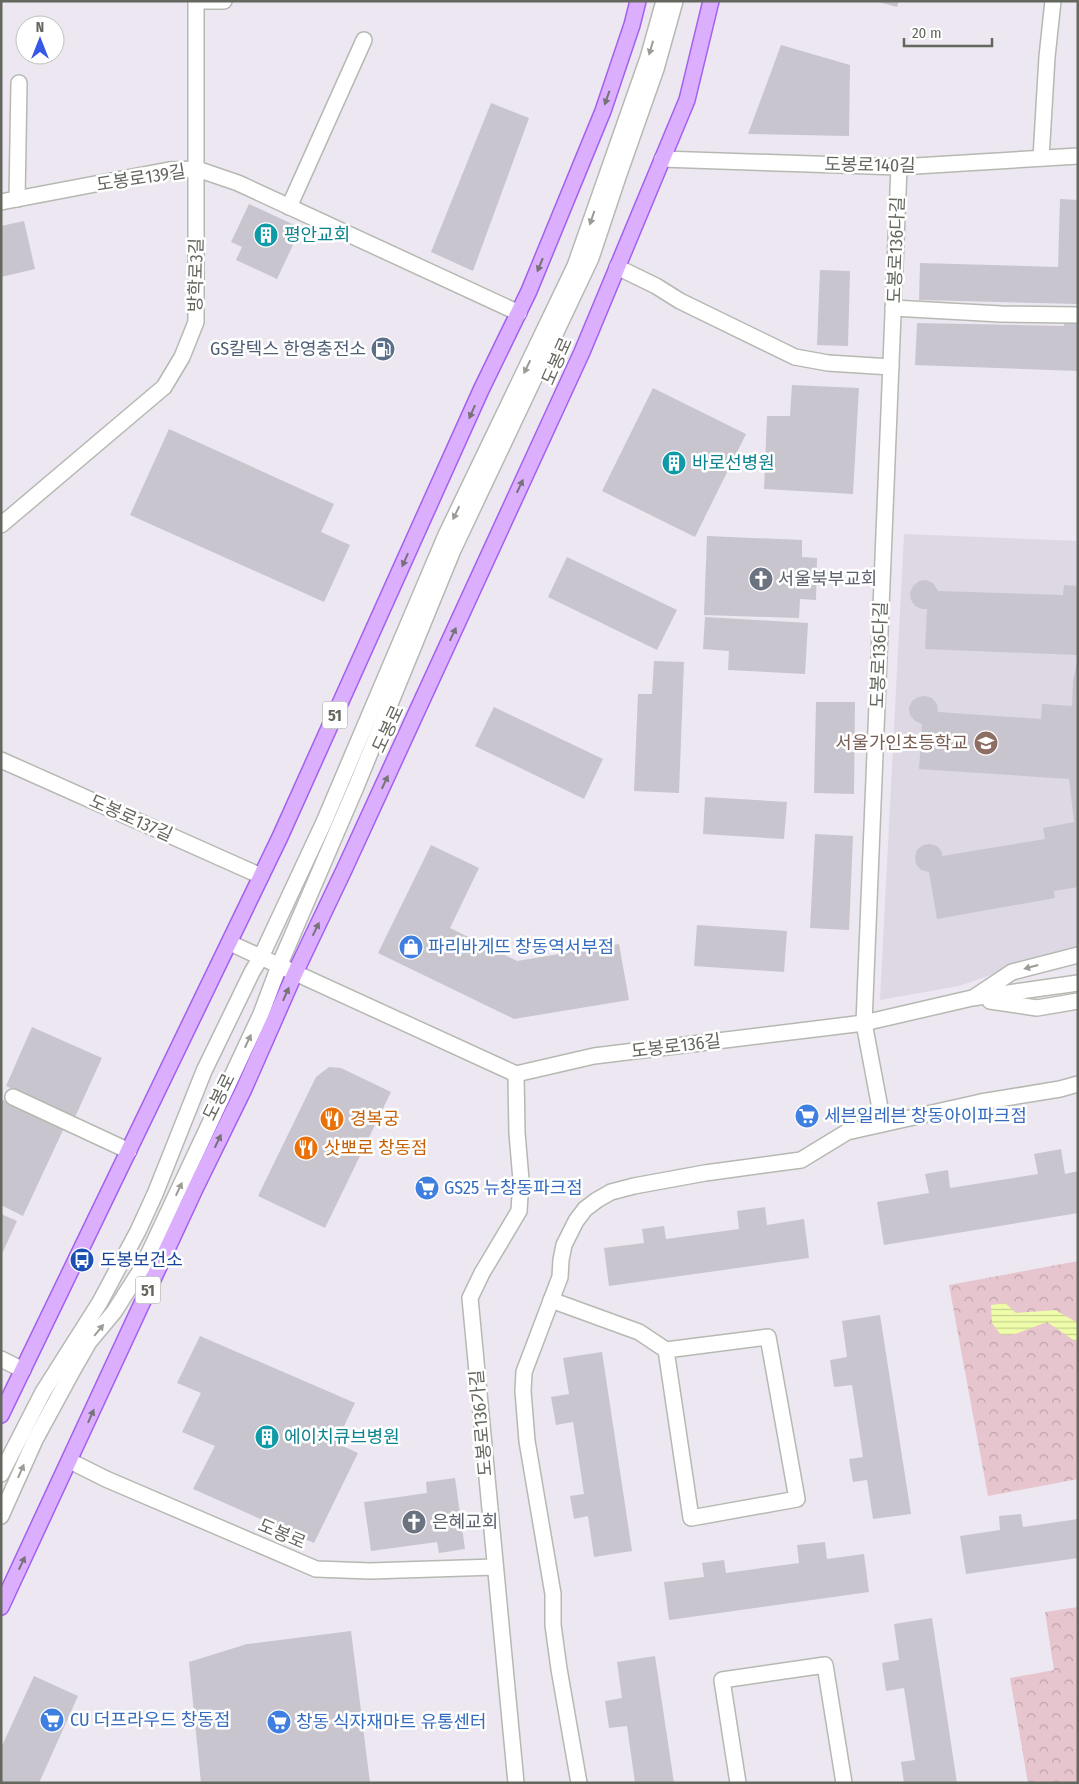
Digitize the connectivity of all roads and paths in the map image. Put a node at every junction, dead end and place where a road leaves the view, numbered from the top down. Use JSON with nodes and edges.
{"nodes":[{"id":1,"x":196,"y":1,"type":"edge"},
{"id":2,"x":224,"y":1,"type":"edge"},
{"id":3,"x":638,"y":1,"type":"edge"},
{"id":4,"x":664,"y":1,"type":"edge"},
{"id":5,"x":675,"y":1,"type":"edge"},
{"id":6,"x":711,"y":1,"type":"edge"},
{"id":7,"x":1053,"y":1,"type":"edge"},
{"id":8,"x":364,"y":40,"type":"dead end"},
{"id":9,"x":19,"y":83,"type":"dead end"},
{"id":10,"x":1078,"y":156,"type":"edge"},
{"id":11,"x":1041,"y":158,"type":"junction"},
{"id":12,"x":662,"y":159,"type":"junction"},
{"id":13,"x":899,"y":167,"type":"junction"},
{"id":14,"x":197,"y":169,"type":"junction"},
{"id":15,"x":17,"y":199,"type":"junction"},
{"id":16,"x":1,"y":202,"type":"edge"},
{"id":17,"x":289,"y":206,"type":"junction"},
{"id":18,"x":617,"y":267,"type":"junction"},
{"id":19,"x":893,"y":308,"type":"junction"},
{"id":20,"x":519,"y":313,"type":"junction"},
{"id":21,"x":1078,"y":316,"type":"edge"},
{"id":22,"x":891,"y":367,"type":"junction"},
{"id":23,"x":1,"y":526,"type":"edge"},
{"id":24,"x":1,"y":760,"type":"edge"},
{"id":25,"x":261,"y":876,"type":"junction"},
{"id":26,"x":230,"y":943,"type":"junction"},
{"id":27,"x":1078,"y":955,"type":"edge"},
{"id":28,"x":261,"y":957,"type":"junction"},
{"id":29,"x":279,"y":966,"type":"junction"},
{"id":30,"x":295,"y":973,"type":"junction"},
{"id":31,"x":1078,"y":983,"type":"edge"},
{"id":32,"x":972,"y":998,"type":"junction"},
{"id":33,"x":1078,"y":1001,"type":"edge"},
{"id":34,"x":864,"y":1023,"type":"junction"},
{"id":35,"x":516,"y":1074,"type":"junction"},
{"id":36,"x":1078,"y":1084,"type":"edge"},
{"id":37,"x":13,"y":1097,"type":"dead end"},
{"id":38,"x":883,"y":1124,"type":"junction"},
{"id":39,"x":129,"y":1151,"type":"junction"},
{"id":40,"x":551,"y":1300,"type":"junction"},
{"id":41,"x":666,"y":1350,"type":"junction"},
{"id":42,"x":1,"y":1359,"type":"edge"},
{"id":43,"x":23,"y":1370,"type":"junction"},
{"id":44,"x":1,"y":1415,"type":"edge"},
{"id":45,"x":70,"y":1461,"type":"junction"},
{"id":46,"x":1,"y":1474,"type":"edge"},
{"id":47,"x":1,"y":1516,"type":"edge"},
{"id":48,"x":495,"y":1567,"type":"junction"},
{"id":49,"x":1,"y":1607,"type":"edge"},
{"id":50,"x":516,"y":1783,"type":"edge"},
{"id":51,"x":579,"y":1783,"type":"edge"},
{"id":52,"x":738,"y":1783,"type":"edge"},
{"id":53,"x":844,"y":1783,"type":"edge"}],
"edges":[{"from":1,"to":2,"type":"street","name":"방학로3길"},
{"from":1,"to":14,"type":"street","name":"방학로3길"},
{"from":3,"to":20,"type":"main road","number":"51","one_way":true},
{"from":4,"to":28,"type":"street","one_way":true},
{"from":5,"to":29,"type":"street"},
{"from":6,"to":12,"type":"main road","name":"도봉로","number":"51"},
{"from":7,"to":11,"type":"street"},
{"from":8,"to":17,"type":"street"},
{"from":9,"to":15,"type":"street"},
{"from":10,"to":11,"type":"street","name":"도봉로140길"},
{"from":11,"to":13,"type":"street","name":"도봉로140길"},
{"from":12,"to":13,"type":"street","name":"도봉로140길"},
{"from":12,"to":18,"type":"main road","name":"도봉로","number":"51"},
{"from":13,"to":19,"type":"street","name":"도봉로136다길"},
{"from":14,"to":15,"type":"street","name":"도봉로139길"},
{"from":14,"to":17,"type":"street","name":"도봉로139길"},
{"from":14,"to":23,"type":"street","name":"방학로3길"},
{"from":15,"to":16,"type":"street","name":"도봉로139길"},
{"from":17,"to":20,"type":"street","name":"도봉로139길"},
{"from":18,"to":22,"type":"street"},
{"from":30,"to":18,"type":"main road","name":"도봉로","number":"51","one_way":true},
{"from":19,"to":21,"type":"street"},
{"from":19,"to":22,"type":"street","name":"도봉로136다길"},
{"from":20,"to":25,"type":"main road","number":"51","one_way":true},
{"from":22,"to":34,"type":"street","name":"도봉로136다길"},
{"from":24,"to":25,"type":"street","name":"도봉로137길"},
{"from":25,"to":26,"type":"main road","number":"51"},
{"from":26,"to":28,"type":"street"},
{"from":26,"to":39,"type":"main road","number":"51"},
{"from":27,"to":32,"type":"street","one_way":true},
{"from":28,"to":29,"type":"street"},
{"from":28,"to":46,"type":"street"},
{"from":29,"to":30,"type":"street"},
{"from":47,"to":29,"type":"street","one_way":true},
{"from":30,"to":35,"type":"street"},
{"from":45,"to":30,"type":"main road","name":"도봉로","number":"51","one_way":true},
{"from":31,"to":32,"type":"street","name":"도봉로136길"},
{"from":32,"to":33,"type":"street"},
{"from":32,"to":34,"type":"street","name":"도봉로136길"},
{"from":34,"to":35,"type":"street","name":"도봉로136길"},
{"from":34,"to":38,"type":"street","name":"도봉로136다길"},
{"from":35,"to":48,"type":"street","name":"도봉로136가길"},
{"from":36,"to":38,"type":"street"},
{"from":37,"to":39,"type":"street"},
{"from":38,"to":40,"type":"street"},
{"from":39,"to":43,"type":"main road","number":"51"},
{"from":40,"to":41,"type":"street"},
{"from":40,"to":51,"type":"street"},
{"from":41,"to":41,"type":"street"},
{"from":42,"to":43,"type":"street"},
{"from":43,"to":44,"type":"main road","number":"51"},
{"from":45,"to":48,"type":"street","name":"도봉로"},
{"from":49,"to":45,"type":"main road","name":"도봉로","number":"51","one_way":true},
{"from":48,"to":50,"type":"street","name":"도봉로136가길"},
{"from":52,"to":53,"type":"street"}]}
